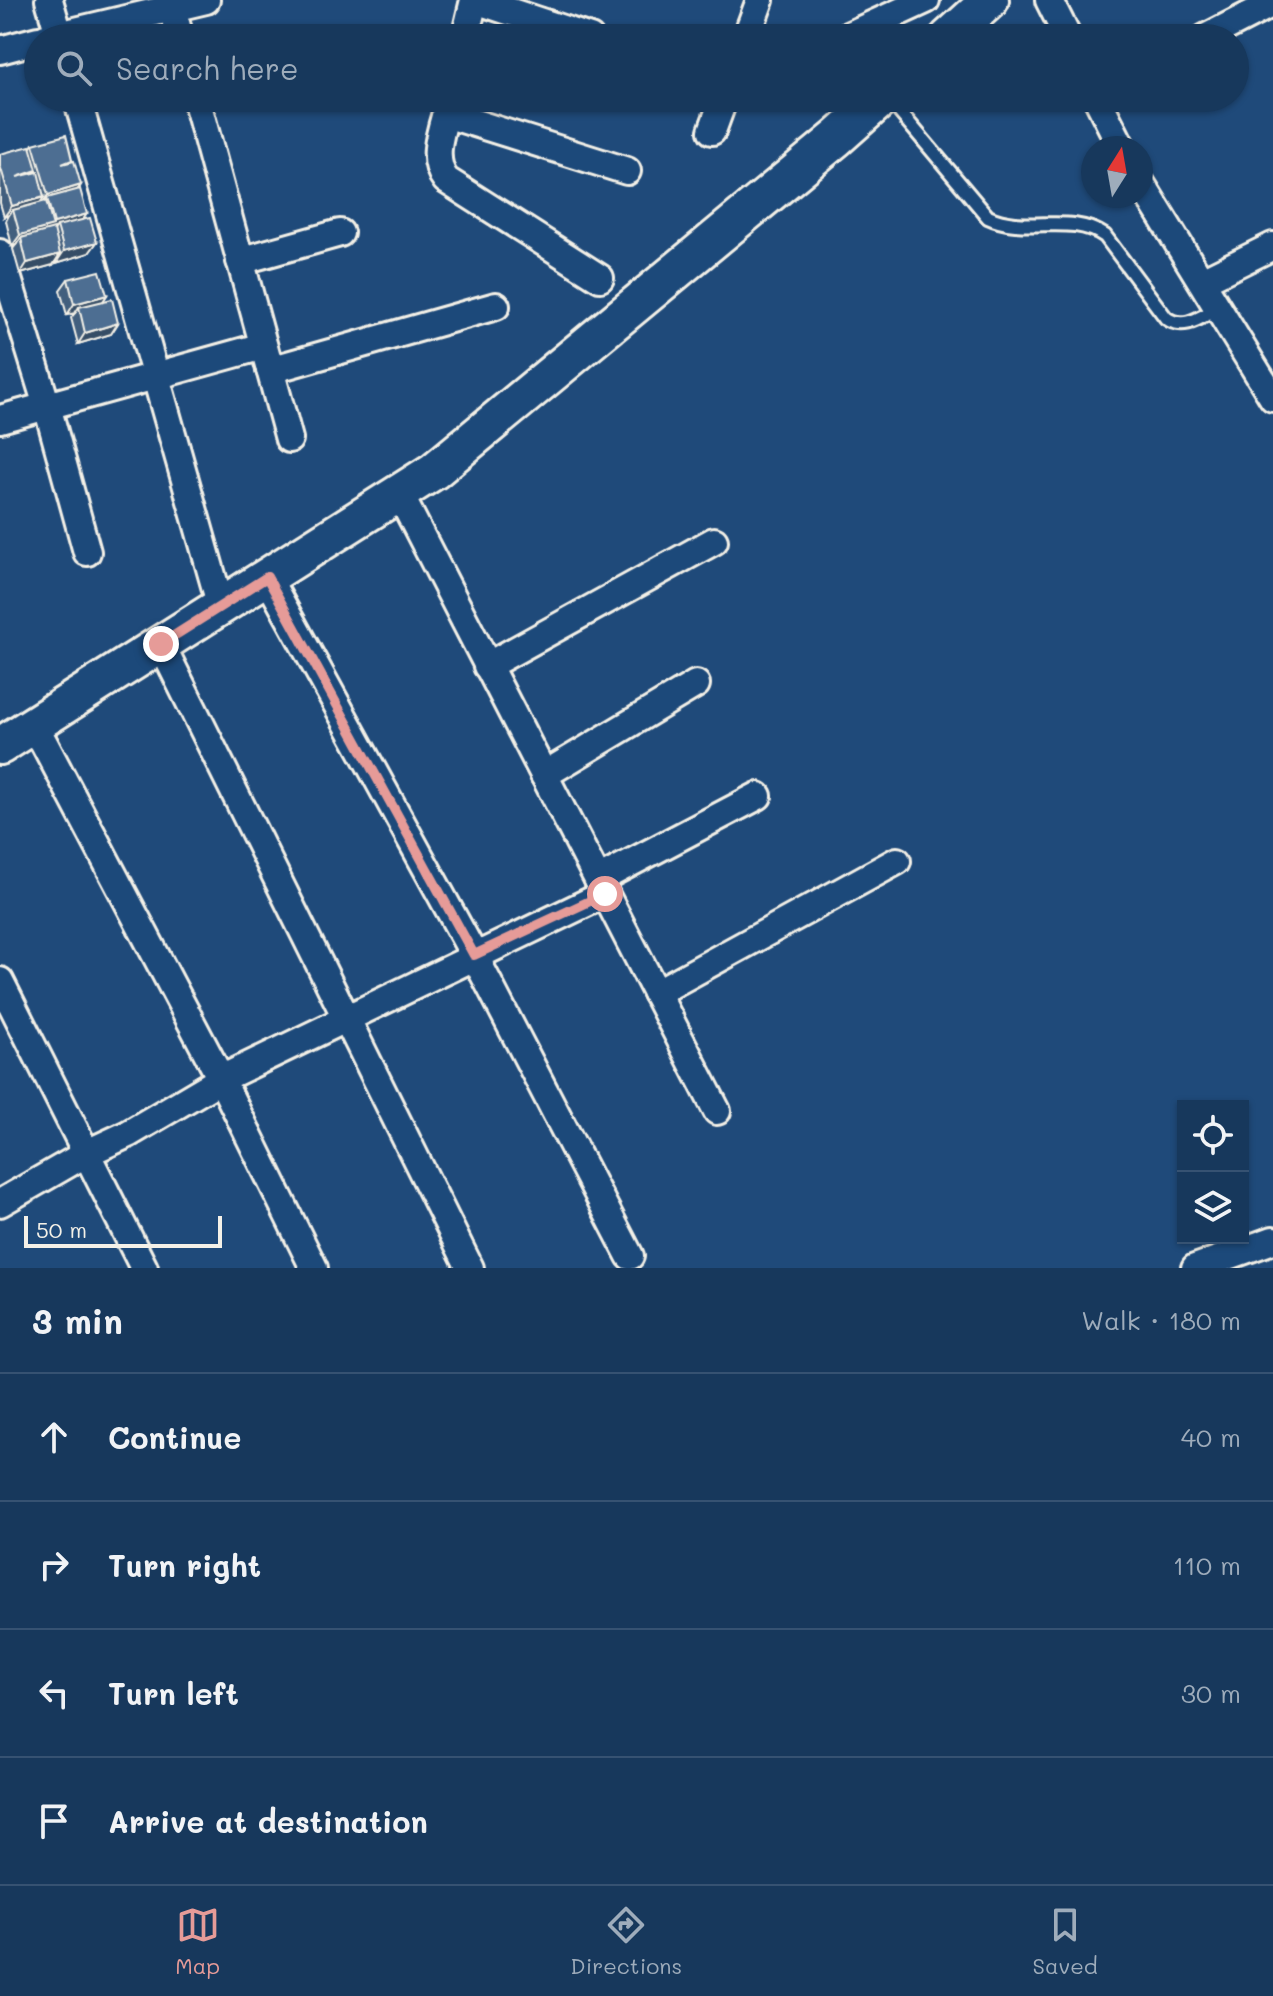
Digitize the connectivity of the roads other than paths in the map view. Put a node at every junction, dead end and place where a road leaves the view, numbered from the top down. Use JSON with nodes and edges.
{"nodes":[{"id":1,"x":49,"y":0,"type":"edge"},
{"id":2,"x":206,"y":0,"type":"edge"},
{"id":3,"x":475,"y":0,"type":"edge"},
{"id":4,"x":760,"y":0,"type":"edge"},
{"id":5,"x":926,"y":0,"type":"edge"},
{"id":6,"x":990,"y":0,"type":"edge"},
{"id":7,"x":1049,"y":0,"type":"edge"},
{"id":8,"x":1273,"y":3,"type":"edge"},
{"id":9,"x":171,"y":4,"type":"edge"},
{"id":10,"x":512,"y":6,"type":"edge"},
{"id":11,"x":50,"y":24,"type":"edge"},
{"id":12,"x":100,"y":24,"type":"edge"},
{"id":13,"x":176,"y":24,"type":"edge"},
{"id":14,"x":469,"y":24,"type":"edge"},
{"id":15,"x":556,"y":24,"type":"edge"},
{"id":16,"x":751,"y":24,"type":"edge"},
{"id":17,"x":874,"y":24,"type":"edge"},
{"id":18,"x":963,"y":24,"type":"edge"},
{"id":19,"x":1061,"y":24,"type":"edge"},
{"id":20,"x":1232,"y":24,"type":"edge"},
{"id":21,"x":24,"y":44,"type":"edge"},
{"id":22,"x":0,"y":50,"type":"edge"},
{"id":23,"x":81,"y":112,"type":"edge"},
{"id":24,"x":200,"y":112,"type":"edge"},
{"id":25,"x":447,"y":112,"type":"edge"},
{"id":26,"x":465,"y":112,"type":"edge"},
{"id":27,"x":719,"y":112,"type":"edge"},
{"id":28,"x":866,"y":112,"type":"edge"},
{"id":29,"x":900,"y":112,"type":"edge"},
{"id":30,"x":1104,"y":112,"type":"edge"},
{"id":31,"x":712,"y":131,"type":"dead end"},
{"id":32,"x":1116,"y":136,"type":"edge"},
{"id":33,"x":627,"y":171,"type":"dead end"},
{"id":34,"x":1153,"y":202,"type":"edge"},
{"id":35,"x":340,"y":233,"type":"dead end"},
{"id":36,"x":1273,"y":246,"type":"edge"},
{"id":37,"x":0,"y":253,"type":"edge"},
{"id":38,"x":240,"y":261,"type":"junction"},
{"id":39,"x":600,"y":278,"type":"dead end"},
{"id":40,"x":1202,"y":281,"type":"junction"},
{"id":41,"x":496,"y":306,"type":"dead end"},
{"id":42,"x":1219,"y":308,"type":"junction"},
{"id":43,"x":267,"y":358,"type":"junction"},
{"id":44,"x":155,"y":376,"type":"junction"},
{"id":45,"x":1273,"y":398,"type":"edge"},
{"id":46,"x":47,"y":406,"type":"junction"},
{"id":47,"x":0,"y":419,"type":"edge"},
{"id":48,"x":289,"y":439,"type":"dead end"},
{"id":49,"x":399,"y":493,"type":"junction"},
{"id":50,"x":714,"y":541,"type":"dead end"},
{"id":51,"x":87,"y":552,"type":"dead end"},
{"id":52,"x":267,"y":577,"type":"junction"},
{"id":53,"x":221,"y":607,"type":"junction"},
{"id":54,"x":161,"y":644,"type":"junction"},
{"id":55,"x":487,"y":666,"type":"junction"},
{"id":56,"x":696,"y":684,"type":"dead end"},
{"id":57,"x":34,"y":724,"type":"junction"},
{"id":58,"x":0,"y":746,"type":"edge"},
{"id":59,"x":544,"y":775,"type":"junction"},
{"id":60,"x":758,"y":796,"type":"dead end"},
{"id":61,"x":897,"y":861,"type":"dead end"},
{"id":62,"x":601,"y":887,"type":"junction"},
{"id":63,"x":474,"y":955,"type":"junction"},
{"id":64,"x":0,"y":981,"type":"edge"},
{"id":65,"x":656,"y":993,"type":"junction"},
{"id":66,"x":346,"y":1019,"type":"junction"},
{"id":67,"x":221,"y":1079,"type":"junction"},
{"id":68,"x":717,"y":1111,"type":"dead end"},
{"id":69,"x":87,"y":1153,"type":"junction"},
{"id":70,"x":0,"y":1203,"type":"edge"},
{"id":71,"x":1273,"y":1240,"type":"edge"},
{"id":72,"x":630,"y":1256,"type":"dead end"},
{"id":73,"x":144,"y":1268,"type":"edge"},
{"id":74,"x":314,"y":1268,"type":"edge"},
{"id":75,"x":470,"y":1268,"type":"edge"},
{"id":76,"x":1195,"y":1268,"type":"edge"}],
"edges":[{"from":1,"to":11,"type":"street"},
{"from":2,"to":9,"type":"street"},
{"from":3,"to":10,"type":"street"},
{"from":3,"to":14,"type":"street"},
{"from":4,"to":16,"type":"street"},
{"from":5,"to":17,"type":"street"},
{"from":6,"to":18,"type":"street"},
{"from":7,"to":19,"type":"street"},
{"from":8,"to":20,"type":"street"},
{"from":9,"to":12,"type":"street"},
{"from":9,"to":13,"type":"street"},
{"from":10,"to":15,"type":"street"},
{"from":21,"to":22,"type":"street"},
{"from":23,"to":44,"type":"street"},
{"from":24,"to":38,"type":"street"},
{"from":25,"to":39,"type":"street"},
{"from":26,"to":33,"type":"street"},
{"from":27,"to":31,"type":"street"},
{"from":28,"to":49,"type":"street"},
{"from":29,"to":42,"type":"lane"},
{"from":30,"to":32,"type":"street"},
{"from":34,"to":40,"type":"street"},
{"from":35,"to":38,"type":"street"},
{"from":36,"to":40,"type":"street"},
{"from":37,"to":46,"type":"street"},
{"from":38,"to":43,"type":"street"},
{"from":40,"to":42,"type":"street"},
{"from":41,"to":43,"type":"street"},
{"from":42,"to":45,"type":"street"},
{"from":43,"to":44,"type":"street"},
{"from":43,"to":48,"type":"street"},
{"from":44,"to":46,"type":"street"},
{"from":44,"to":53,"type":"street"},
{"from":46,"to":47,"type":"street"},
{"from":46,"to":51,"type":"street"},
{"from":49,"to":52,"type":"street"},
{"from":49,"to":55,"type":"street"},
{"from":50,"to":55,"type":"street"},
{"from":52,"to":53,"type":"street"},
{"from":52,"to":63,"type":"street"},
{"from":53,"to":54,"type":"street"},
{"from":54,"to":57,"type":"street"},
{"from":54,"to":66,"type":"street"},
{"from":55,"to":59,"type":"street"},
{"from":56,"to":59,"type":"street"},
{"from":57,"to":58,"type":"street"},
{"from":57,"to":67,"type":"street"},
{"from":59,"to":62,"type":"street"},
{"from":60,"to":62,"type":"street"},
{"from":61,"to":65,"type":"street"},
{"from":62,"to":63,"type":"street"},
{"from":62,"to":65,"type":"street"},
{"from":63,"to":66,"type":"street"},
{"from":63,"to":72,"type":"street"},
{"from":64,"to":69,"type":"street"},
{"from":65,"to":68,"type":"street"},
{"from":66,"to":67,"type":"street"},
{"from":66,"to":75,"type":"street"},
{"from":67,"to":69,"type":"street"},
{"from":67,"to":74,"type":"street"},
{"from":69,"to":70,"type":"street"},
{"from":69,"to":73,"type":"street"},
{"from":71,"to":76,"type":"street"}]}
